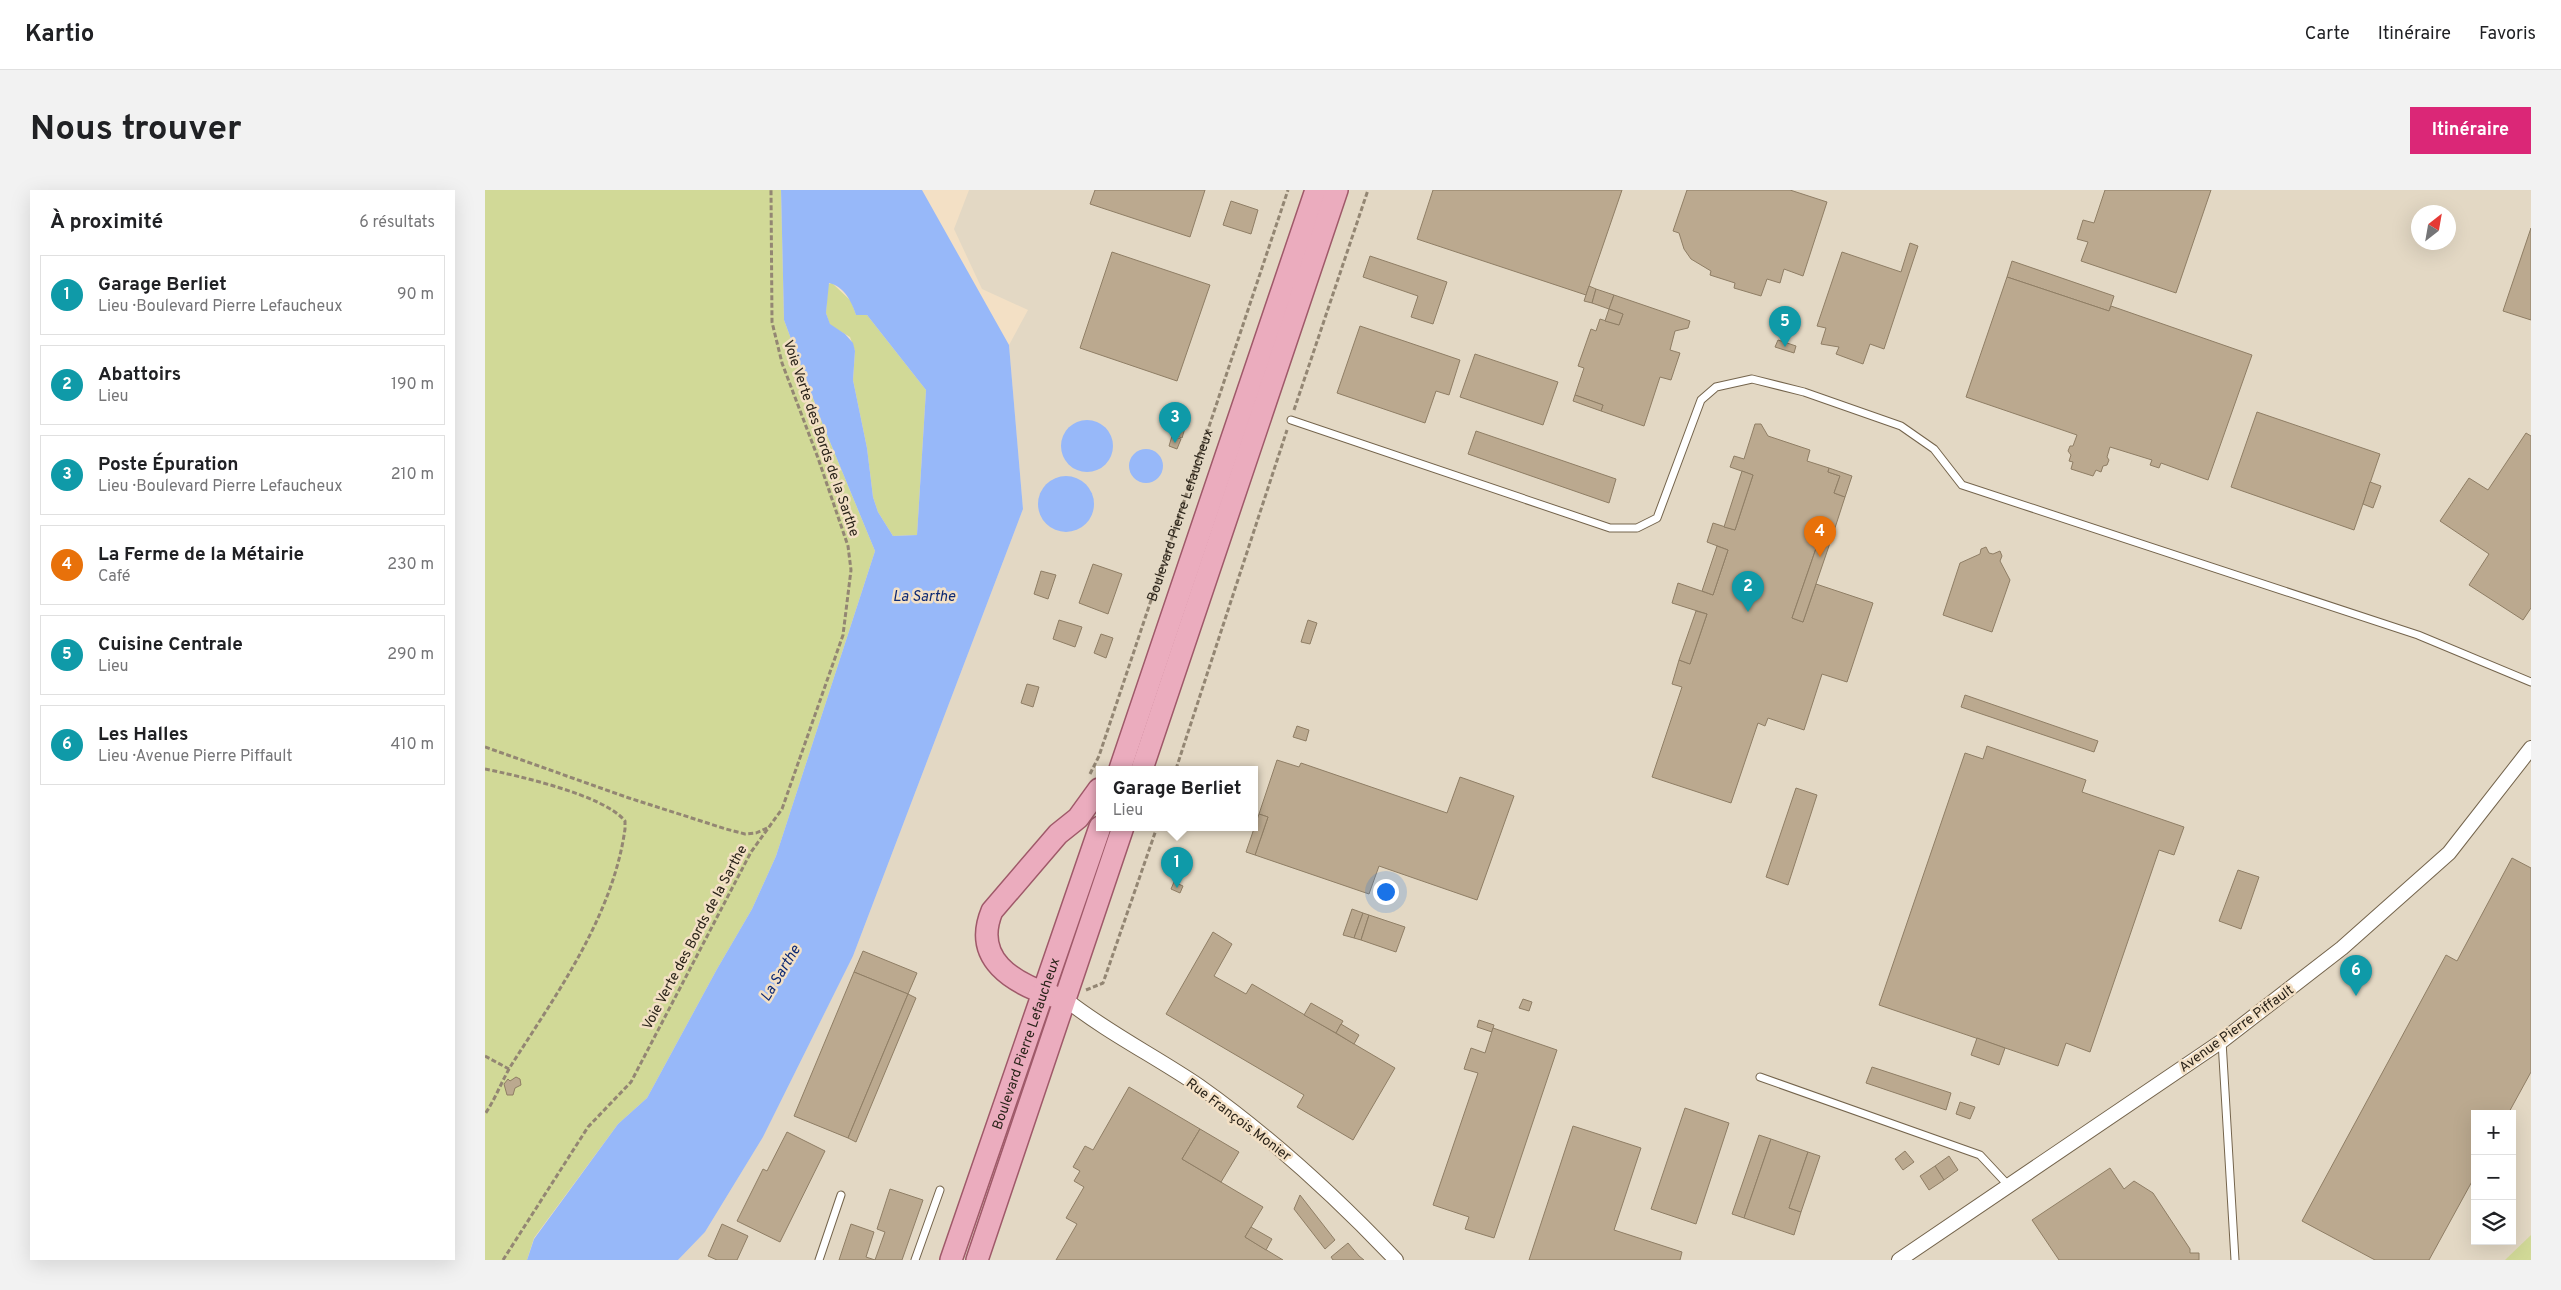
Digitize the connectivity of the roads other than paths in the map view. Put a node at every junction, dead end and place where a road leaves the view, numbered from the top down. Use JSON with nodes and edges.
{"nodes":[{"id":1,"x":1316,"y":190,"type":"edge"},
{"id":2,"x":1337,"y":190,"type":"edge"},
{"id":3,"x":1291,"y":420,"type":"road end"},
{"id":4,"x":2531,"y":682,"type":"edge"},
{"id":5,"x":1129,"y":743,"type":"junction"},
{"id":6,"x":2531,"y":748,"type":"edge"},
{"id":7,"x":1115,"y":766,"type":"edge"},
{"id":8,"x":1121,"y":766,"type":"edge"},
{"id":9,"x":1143,"y":766,"type":"edge"},
{"id":10,"x":1094,"y":784,"type":"edge"},
{"id":11,"x":1099,"y":831,"type":"edge"},
{"id":12,"x":1122,"y":831,"type":"edge"},
{"id":13,"x":1042,"y":992,"type":"junction"},
{"id":14,"x":1065,"y":999,"type":"junction"},
{"id":15,"x":2221,"y":1041,"type":"junction"},
{"id":16,"x":1760,"y":1078,"type":"dead end"},
{"id":17,"x":2008,"y":1185,"type":"junction"},
{"id":18,"x":940,"y":1190,"type":"dead end"},
{"id":19,"x":841,"y":1195,"type":"dead end"},
{"id":20,"x":819,"y":1260,"type":"edge"},
{"id":21,"x":915,"y":1260,"type":"edge"},
{"id":22,"x":951,"y":1260,"type":"edge"},
{"id":23,"x":977,"y":1260,"type":"edge"},
{"id":24,"x":1396,"y":1260,"type":"edge"},
{"id":25,"x":1899,"y":1260,"type":"edge"},
{"id":26,"x":2235,"y":1260,"type":"edge"}],
"edges":[{"from":1,"to":5,"type":"main road","name":"Boulevard Pierre Lefaucheux"},
{"from":2,"to":9,"type":"main road"},
{"from":3,"to":4,"type":"lane"},
{"from":5,"to":7,"type":"main road"},
{"from":5,"to":8,"type":"main road","name":"Boulevard Pierre Lefaucheux"},
{"from":6,"to":15,"type":"street","name":"Avenue Pierre Piffault"},
{"from":10,"to":13,"type":"main road"},
{"from":11,"to":13,"type":"main road","name":"Boulevard Pierre Lefaucheux"},
{"from":12,"to":14,"type":"main road","name":"Boulevard Pierre Lefaucheux"},
{"from":13,"to":14,"type":"main road"},
{"from":13,"to":22,"type":"main road","name":"Boulevard Pierre Lefaucheux"},
{"from":14,"to":23,"type":"main road","name":"Boulevard Pierre Lefaucheux"},
{"from":14,"to":24,"type":"street","name":"Rue François Monier"},
{"from":15,"to":17,"type":"street","name":"Avenue Pierre Piffault"},
{"from":15,"to":26,"type":"lane"},
{"from":16,"to":17,"type":"lane"},
{"from":17,"to":25,"type":"street","name":"Avenue Pierre Piffault"},
{"from":18,"to":21,"type":"lane"},
{"from":19,"to":20,"type":"lane"}]}
